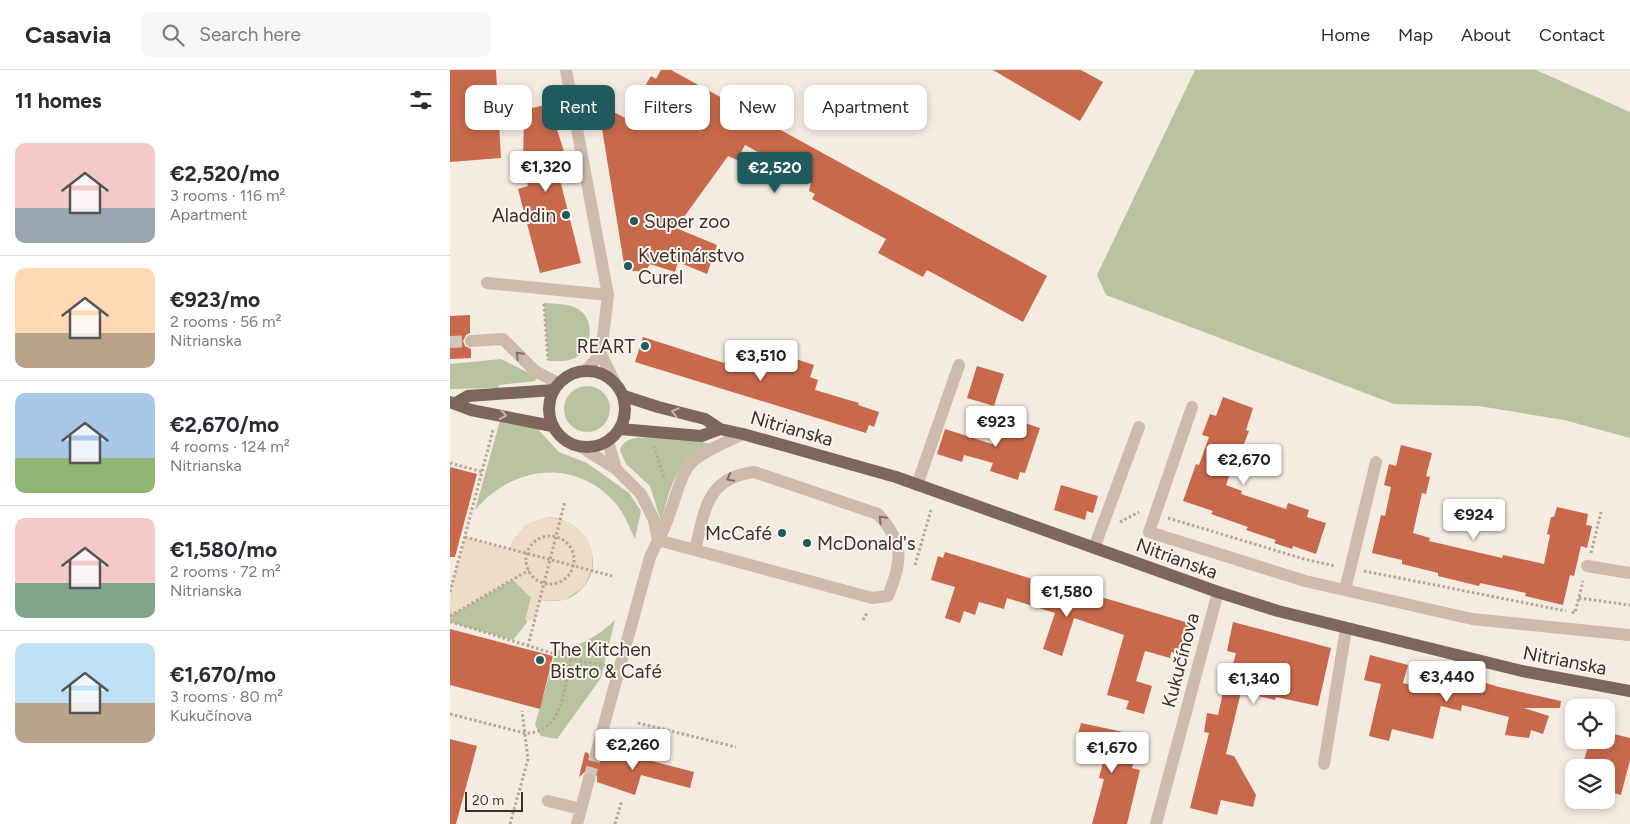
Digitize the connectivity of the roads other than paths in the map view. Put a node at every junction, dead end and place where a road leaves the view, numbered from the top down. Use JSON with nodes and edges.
{"nodes":[{"id":1,"x":566,"y":70,"type":"edge"},
{"id":2,"x":487,"y":283,"type":"dead end"},
{"id":3,"x":608,"y":294,"type":"junction"},
{"id":4,"x":471,"y":341,"type":"tunnel mouth"},
{"id":5,"x":602,"y":354,"type":"junction"},
{"id":6,"x":959,"y":365,"type":"dead end"},
{"id":7,"x":585,"y":370,"type":"junction"},
{"id":8,"x":614,"y":381,"type":"junction"},
{"id":9,"x":556,"y":387,"type":"junction"},
{"id":10,"x":624,"y":396,"type":"junction"},
{"id":11,"x":453,"y":403,"type":"edge"},
{"id":12,"x":1192,"y":407,"type":"dead end"},
{"id":13,"x":552,"y":426,"type":"junction"},
{"id":14,"x":1139,"y":427,"type":"dead end"},
{"id":15,"x":620,"y":429,"type":"junction"},
{"id":16,"x":720,"y":430,"type":"junction"},
{"id":17,"x":743,"y":434,"type":"junction"},
{"id":18,"x":608,"y":442,"type":"junction"},
{"id":19,"x":581,"y":447,"type":"junction"},
{"id":20,"x":1376,"y":462,"type":"dead end"},
{"id":21,"x":616,"y":469,"type":"junction"},
{"id":22,"x":917,"y":484,"type":"junction"},
{"id":23,"x":658,"y":540,"type":"junction"},
{"id":24,"x":1094,"y":548,"type":"junction"},
{"id":25,"x":695,"y":550,"type":"junction"},
{"id":26,"x":1587,"y":566,"type":"road end"},
{"id":27,"x":1630,"y":573,"type":"edge"},
{"id":28,"x":1345,"y":590,"type":"junction"},
{"id":29,"x":1218,"y":592,"type":"junction"},
{"id":30,"x":1346,"y":629,"type":"junction"},
{"id":31,"x":1630,"y":635,"type":"edge"},
{"id":32,"x":1630,"y":691,"type":"edge"},
{"id":33,"x":596,"y":754,"type":"tunnel mouth"},
{"id":34,"x":1324,"y":764,"type":"dead end"},
{"id":35,"x":589,"y":779,"type":"tunnel mouth"},
{"id":36,"x":548,"y":801,"type":"dead end"},
{"id":37,"x":581,"y":809,"type":"junction"},
{"id":38,"x":577,"y":824,"type":"edge"},
{"id":39,"x":1156,"y":824,"type":"edge"}],
"edges":[{"from":1,"to":3,"type":"street"},
{"from":2,"to":3,"type":"street"},
{"from":3,"to":5,"type":"street"},
{"from":9,"to":4,"type":"street","one_way":true},
{"from":5,"to":7,"type":"street"},
{"from":5,"to":8,"type":"street"},
{"from":6,"to":22,"type":"street"},
{"from":7,"to":8,"type":"main road"},
{"from":7,"to":9,"type":"main road"},
{"from":8,"to":10,"type":"main road"},
{"from":9,"to":11,"type":"main road"},
{"from":9,"to":13,"type":"main road"},
{"from":10,"to":15,"type":"main road"},
{"from":16,"to":10,"type":"main road","name":"Nitrianska","one_way":true},
{"from":11,"to":13,"type":"main road","one_way":true},
{"from":12,"to":28,"type":"street","name":"Nitrianska"},
{"from":13,"to":19,"type":"main road"},
{"from":14,"to":24,"type":"street"},
{"from":15,"to":16,"type":"main road","name":"Nitrianska"},
{"from":15,"to":18,"type":"main road"},
{"from":16,"to":17,"type":"main road","name":"Nitrianska"},
{"from":17,"to":22,"type":"main road","name":"Nitrianska"},
{"from":17,"to":23,"type":"street"},
{"from":18,"to":19,"type":"main road"},
{"from":18,"to":21,"type":"street"},
{"from":19,"to":21,"type":"street"},
{"from":20,"to":28,"type":"street"},
{"from":21,"to":23,"type":"street"},
{"from":22,"to":24,"type":"main road","name":"Nitrianska"},
{"from":23,"to":25,"type":"street"},
{"from":23,"to":33,"type":"street"},
{"from":24,"to":29,"type":"main road","name":"Nitrianska"},
{"from":25,"to":25,"type":"street","one_way":true},
{"from":26,"to":27,"type":"street"},
{"from":28,"to":31,"type":"street","name":"Nitrianska"},
{"from":29,"to":30,"type":"main road","name":"Nitrianska"},
{"from":29,"to":39,"type":"street","name":"Kukučínova"},
{"from":30,"to":32,"type":"main road","name":"Nitrianska"},
{"from":30,"to":34,"type":"street"},
{"from":35,"to":37,"type":"street"},
{"from":36,"to":37,"type":"street"},
{"from":37,"to":38,"type":"street"}]}
